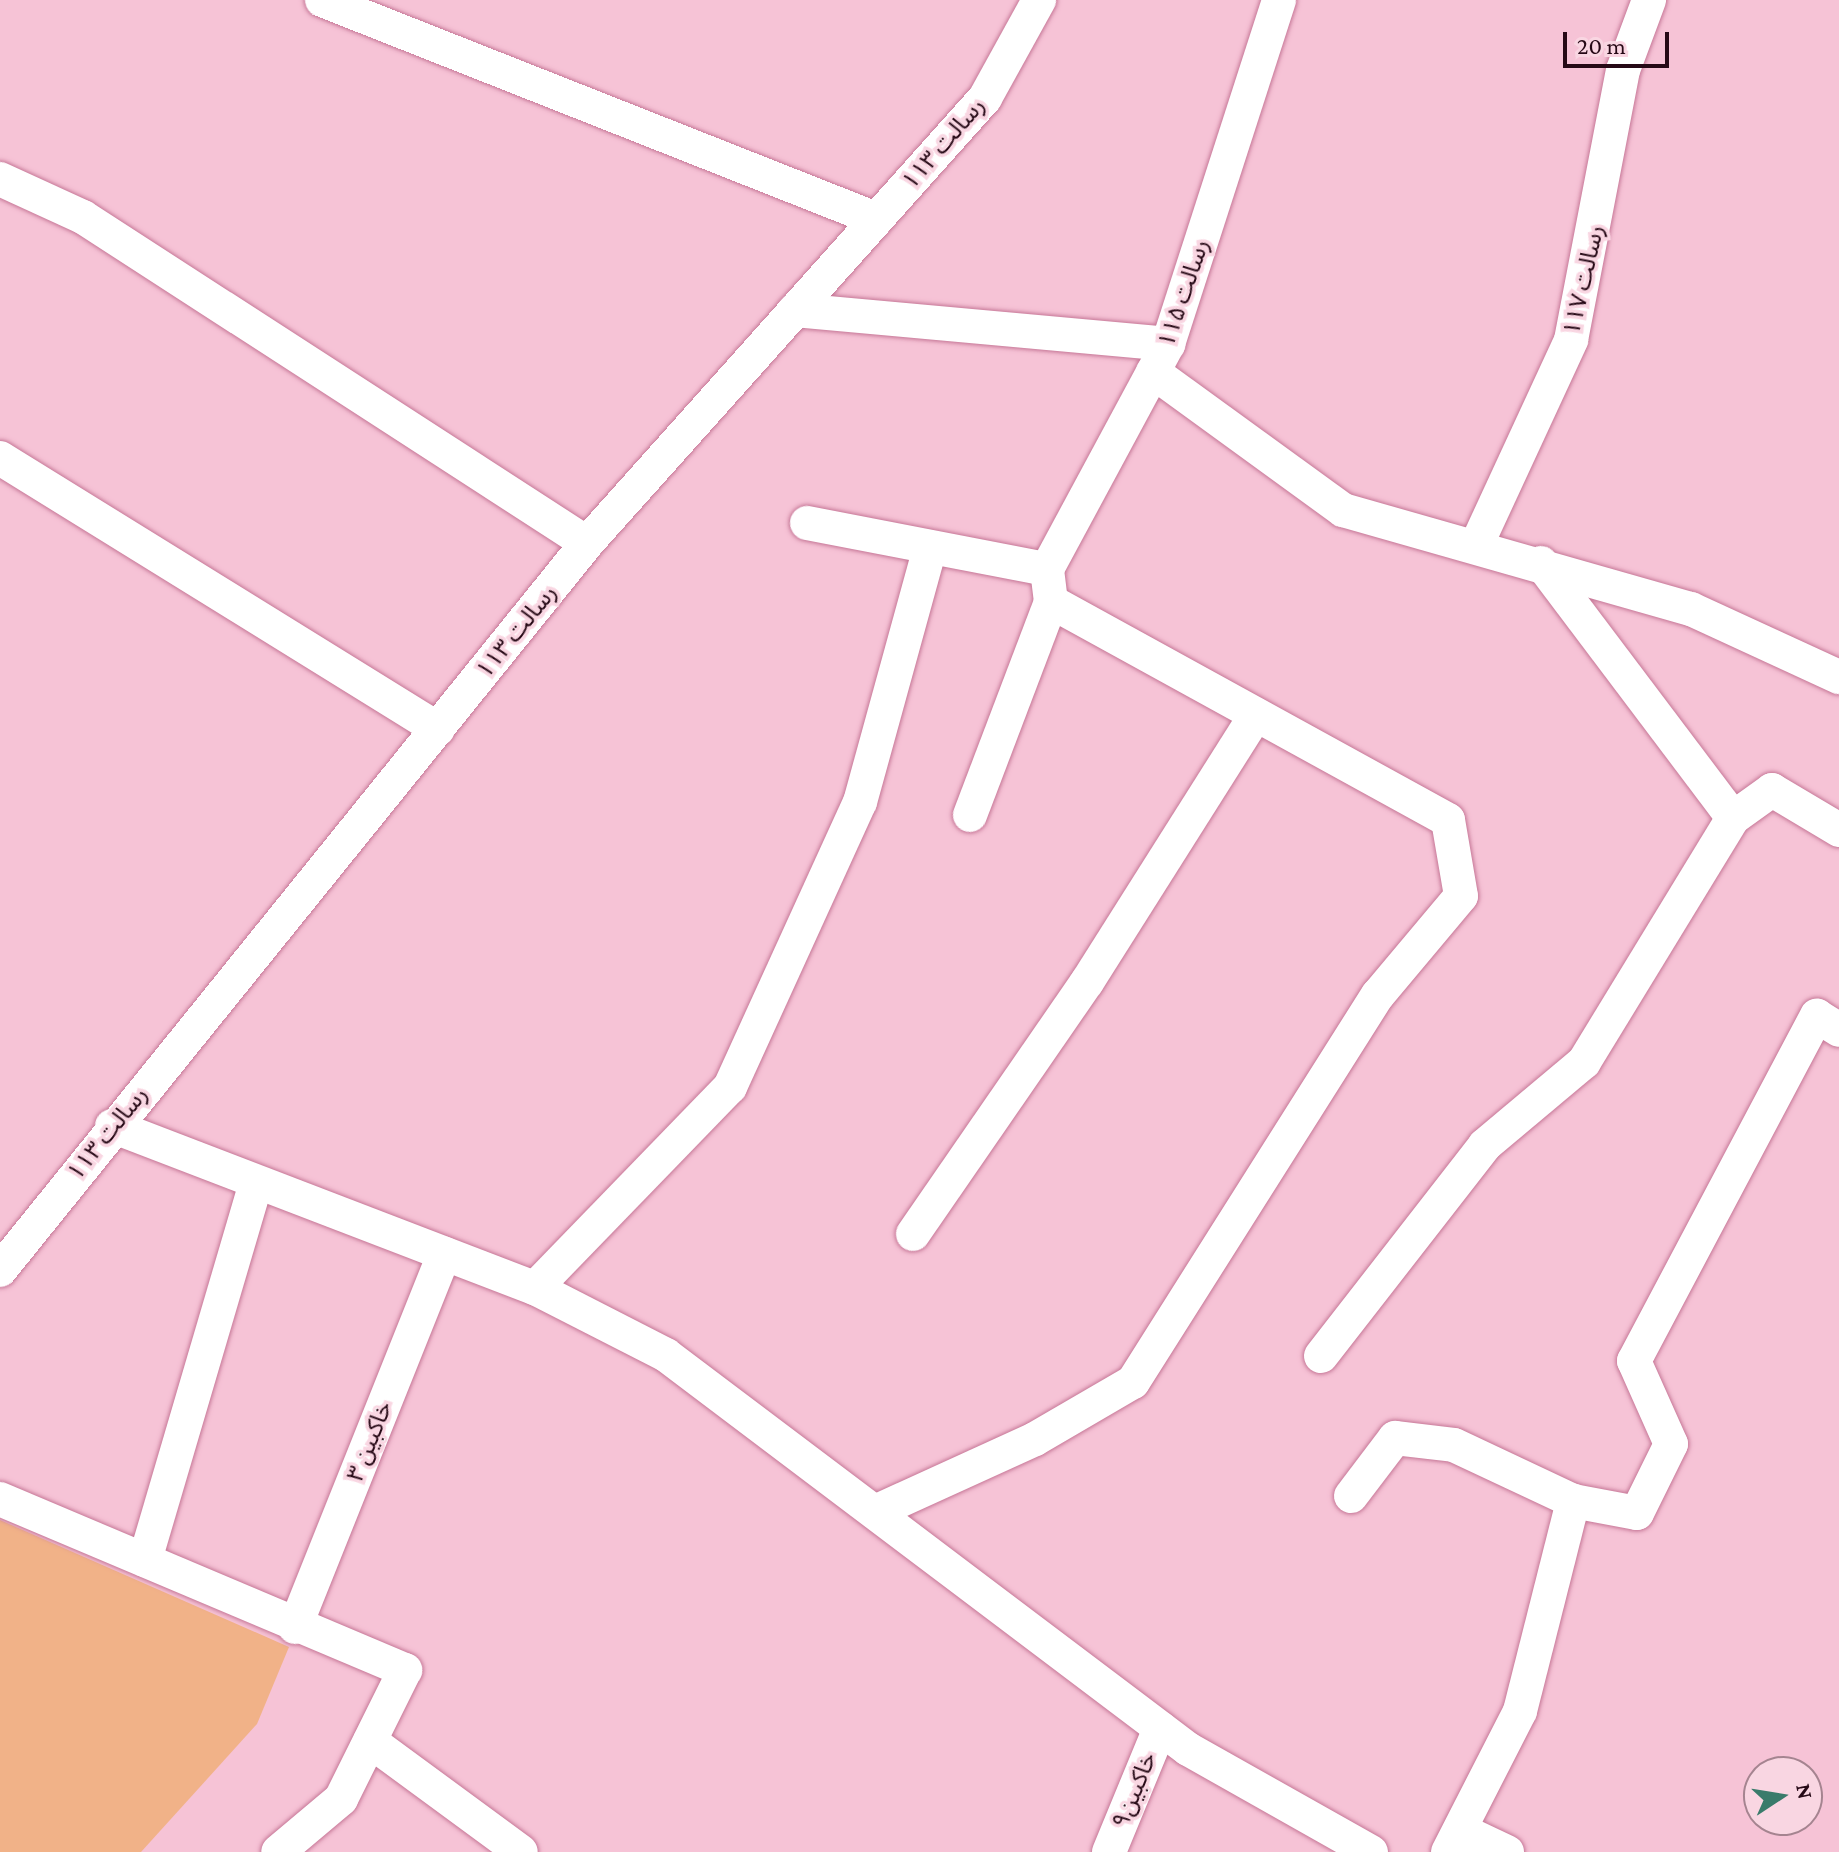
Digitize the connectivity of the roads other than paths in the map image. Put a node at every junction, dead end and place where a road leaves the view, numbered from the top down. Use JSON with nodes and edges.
{"nodes":[{"id":1,"x":322,"y":0,"type":"edge"},
{"id":2,"x":1039,"y":0,"type":"edge"},
{"id":3,"x":1279,"y":0,"type":"edge"},
{"id":4,"x":1649,"y":0,"type":"edge"},
{"id":5,"x":0,"y":179,"type":"edge"},
{"id":6,"x":876,"y":219,"type":"junction"},
{"id":7,"x":795,"y":310,"type":"junction"},
{"id":8,"x":1161,"y":358,"type":"junction"},
{"id":9,"x":0,"y":458,"type":"edge"},
{"id":10,"x":807,"y":523,"type":"dead end"},
{"id":11,"x":587,"y":543,"type":"junction"},
{"id":12,"x":1476,"y":546,"type":"junction"},
{"id":13,"x":930,"y":547,"type":"junction"},
{"id":14,"x":1541,"y":563,"type":"junction"},
{"id":15,"x":1049,"y":586,"type":"junction"},
{"id":16,"x":1839,"y":677,"type":"edge"},
{"id":17,"x":1256,"y":715,"type":"junction"},
{"id":18,"x":438,"y":729,"type":"junction"},
{"id":19,"x":970,"y":815,"type":"dead end"},
{"id":20,"x":1733,"y":818,"type":"junction"},
{"id":21,"x":1839,"y":830,"type":"edge"},
{"id":22,"x":1839,"y":1030,"type":"edge"},
{"id":23,"x":112,"y":1126,"type":"junction"},
{"id":24,"x":256,"y":1183,"type":"junction"},
{"id":25,"x":913,"y":1234,"type":"dead end"},
{"id":26,"x":444,"y":1254,"type":"junction"},
{"id":27,"x":0,"y":1270,"type":"edge"},
{"id":28,"x":535,"y":1288,"type":"junction"},
{"id":29,"x":1321,"y":1356,"type":"dead end"},
{"id":30,"x":1351,"y":1496,"type":"dead end"},
{"id":31,"x":0,"y":1499,"type":"edge"},
{"id":32,"x":1573,"y":1501,"type":"junction"},
{"id":33,"x":875,"y":1512,"type":"junction"},
{"id":34,"x":145,"y":1560,"type":"junction"},
{"id":35,"x":295,"y":1627,"type":"junction"},
{"id":36,"x":1160,"y":1728,"type":"junction"},
{"id":37,"x":370,"y":1741,"type":"junction"},
{"id":38,"x":1454,"y":1841,"type":"edge"},
{"id":39,"x":278,"y":1852,"type":"edge"},
{"id":40,"x":521,"y":1852,"type":"edge"},
{"id":41,"x":1109,"y":1852,"type":"edge"},
{"id":42,"x":1371,"y":1852,"type":"edge"},
{"id":43,"x":1507,"y":1852,"type":"edge"}],
"edges":[{"from":1,"to":6,"type":"street"},
{"from":2,"to":6,"type":"street","name":"رسالت ۱۱۳"},
{"from":3,"to":8,"type":"street","name":"رسالت ۱۱۵"},
{"from":4,"to":12,"type":"street","name":"رسالت ۱۱۷"},
{"from":5,"to":11,"type":"street"},
{"from":6,"to":7,"type":"street","name":"رسالت ۱۱۳"},
{"from":7,"to":8,"type":"street"},
{"from":7,"to":11,"type":"street","name":"رسالت ۱۱۳"},
{"from":8,"to":12,"type":"street"},
{"from":8,"to":15,"type":"street","name":"رسالت ۱۱۵"},
{"from":9,"to":18,"type":"street"},
{"from":10,"to":13,"type":"street"},
{"from":11,"to":18,"type":"street","name":"رسالت ۱۱۳"},
{"from":12,"to":14,"type":"street"},
{"from":13,"to":15,"type":"street"},
{"from":13,"to":28,"type":"street"},
{"from":14,"to":16,"type":"street"},
{"from":14,"to":20,"type":"street"},
{"from":15,"to":17,"type":"street"},
{"from":15,"to":19,"type":"street","name":"رسالت ۱۱۵"},
{"from":17,"to":25,"type":"street"},
{"from":17,"to":33,"type":"street"},
{"from":18,"to":23,"type":"street","name":"رسالت ۱۱۳"},
{"from":20,"to":21,"type":"street"},
{"from":20,"to":29,"type":"street"},
{"from":22,"to":32,"type":"street"},
{"from":23,"to":24,"type":"street"},
{"from":23,"to":27,"type":"street","name":"رسالت ۱۱۳"},
{"from":24,"to":26,"type":"street"},
{"from":24,"to":34,"type":"street"},
{"from":26,"to":28,"type":"street"},
{"from":26,"to":35,"type":"street","name":"خاکبین ۳"},
{"from":28,"to":33,"type":"street"},
{"from":30,"to":32,"type":"street"},
{"from":31,"to":34,"type":"street"},
{"from":32,"to":38,"type":"street"},
{"from":33,"to":36,"type":"street"},
{"from":34,"to":35,"type":"street"},
{"from":35,"to":37,"type":"street"},
{"from":36,"to":41,"type":"street","name":"خاکبین۹"},
{"from":36,"to":42,"type":"street"},
{"from":37,"to":39,"type":"street"},
{"from":37,"to":40,"type":"street"},
{"from":38,"to":43,"type":"street"}]}
